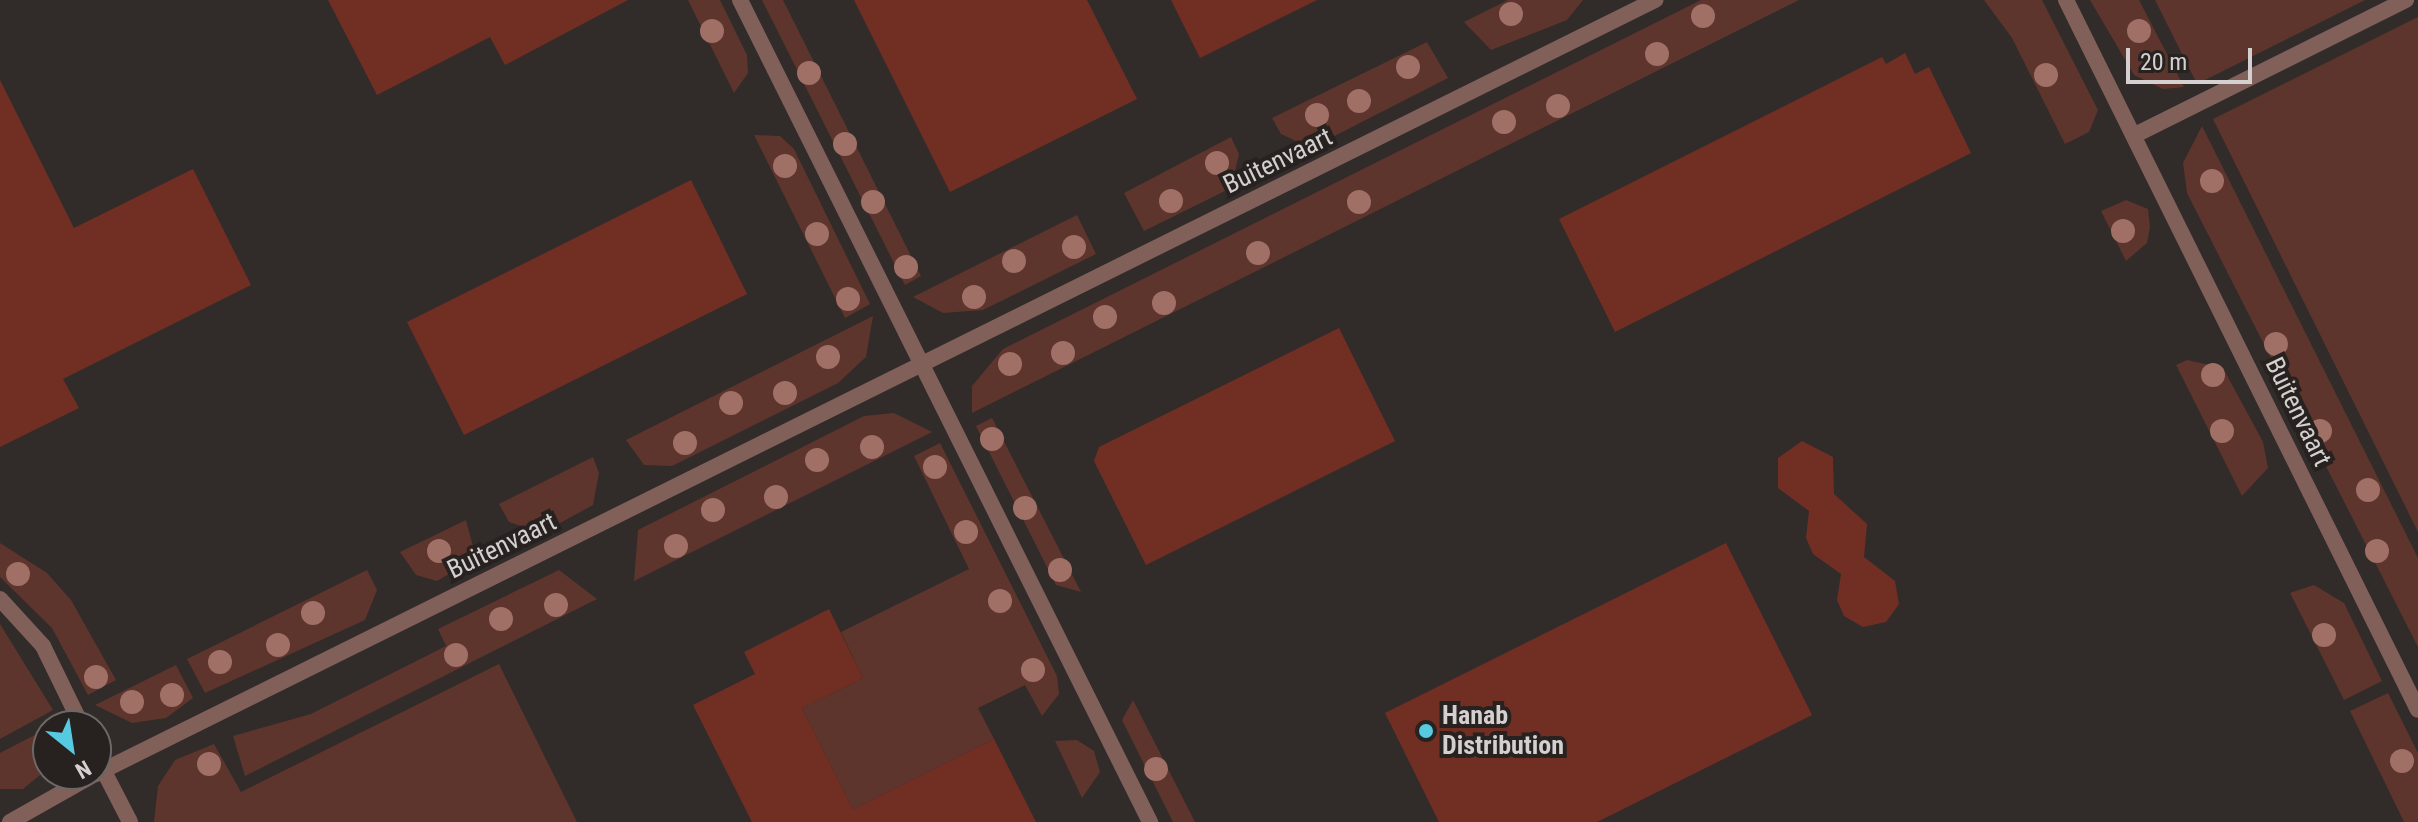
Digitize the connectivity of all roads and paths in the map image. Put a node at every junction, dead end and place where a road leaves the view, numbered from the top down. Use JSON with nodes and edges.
{"nodes":[{"id":1,"x":740,"y":0,"type":"edge"},
{"id":2,"x":1655,"y":0,"type":"edge"},
{"id":3,"x":2066,"y":0,"type":"edge"},
{"id":4,"x":2406,"y":0,"type":"edge"},
{"id":5,"x":2135,"y":135,"type":"junction"},
{"id":6,"x":922,"y":364,"type":"junction"},
{"id":7,"x":0,"y":599,"type":"edge"},
{"id":8,"x":74,"y":710,"type":"edge"},
{"id":9,"x":2418,"y":710,"type":"edge"},
{"id":10,"x":112,"y":761,"type":"edge"},
{"id":11,"x":62,"y":790,"type":"edge"},
{"id":12,"x":111,"y":790,"type":"edge"},
{"id":13,"x":10,"y":822,"type":"edge"},
{"id":14,"x":130,"y":822,"type":"edge"},
{"id":15,"x":1150,"y":822,"type":"edge"}],
"edges":[{"from":1,"to":6,"type":"street"},
{"from":2,"to":6,"type":"street","name":"Buitenvaart"},
{"from":3,"to":5,"type":"street","name":"Buitenvaart"},
{"from":4,"to":5,"type":"street"},
{"from":5,"to":9,"type":"street","name":"Buitenvaart"},
{"from":6,"to":10,"type":"street","name":"Buitenvaart"},
{"from":6,"to":15,"type":"street"},
{"from":7,"to":8,"type":"street"},
{"from":11,"to":13,"type":"street","name":"Buitenvaart"},
{"from":12,"to":14,"type":"street"}]}
